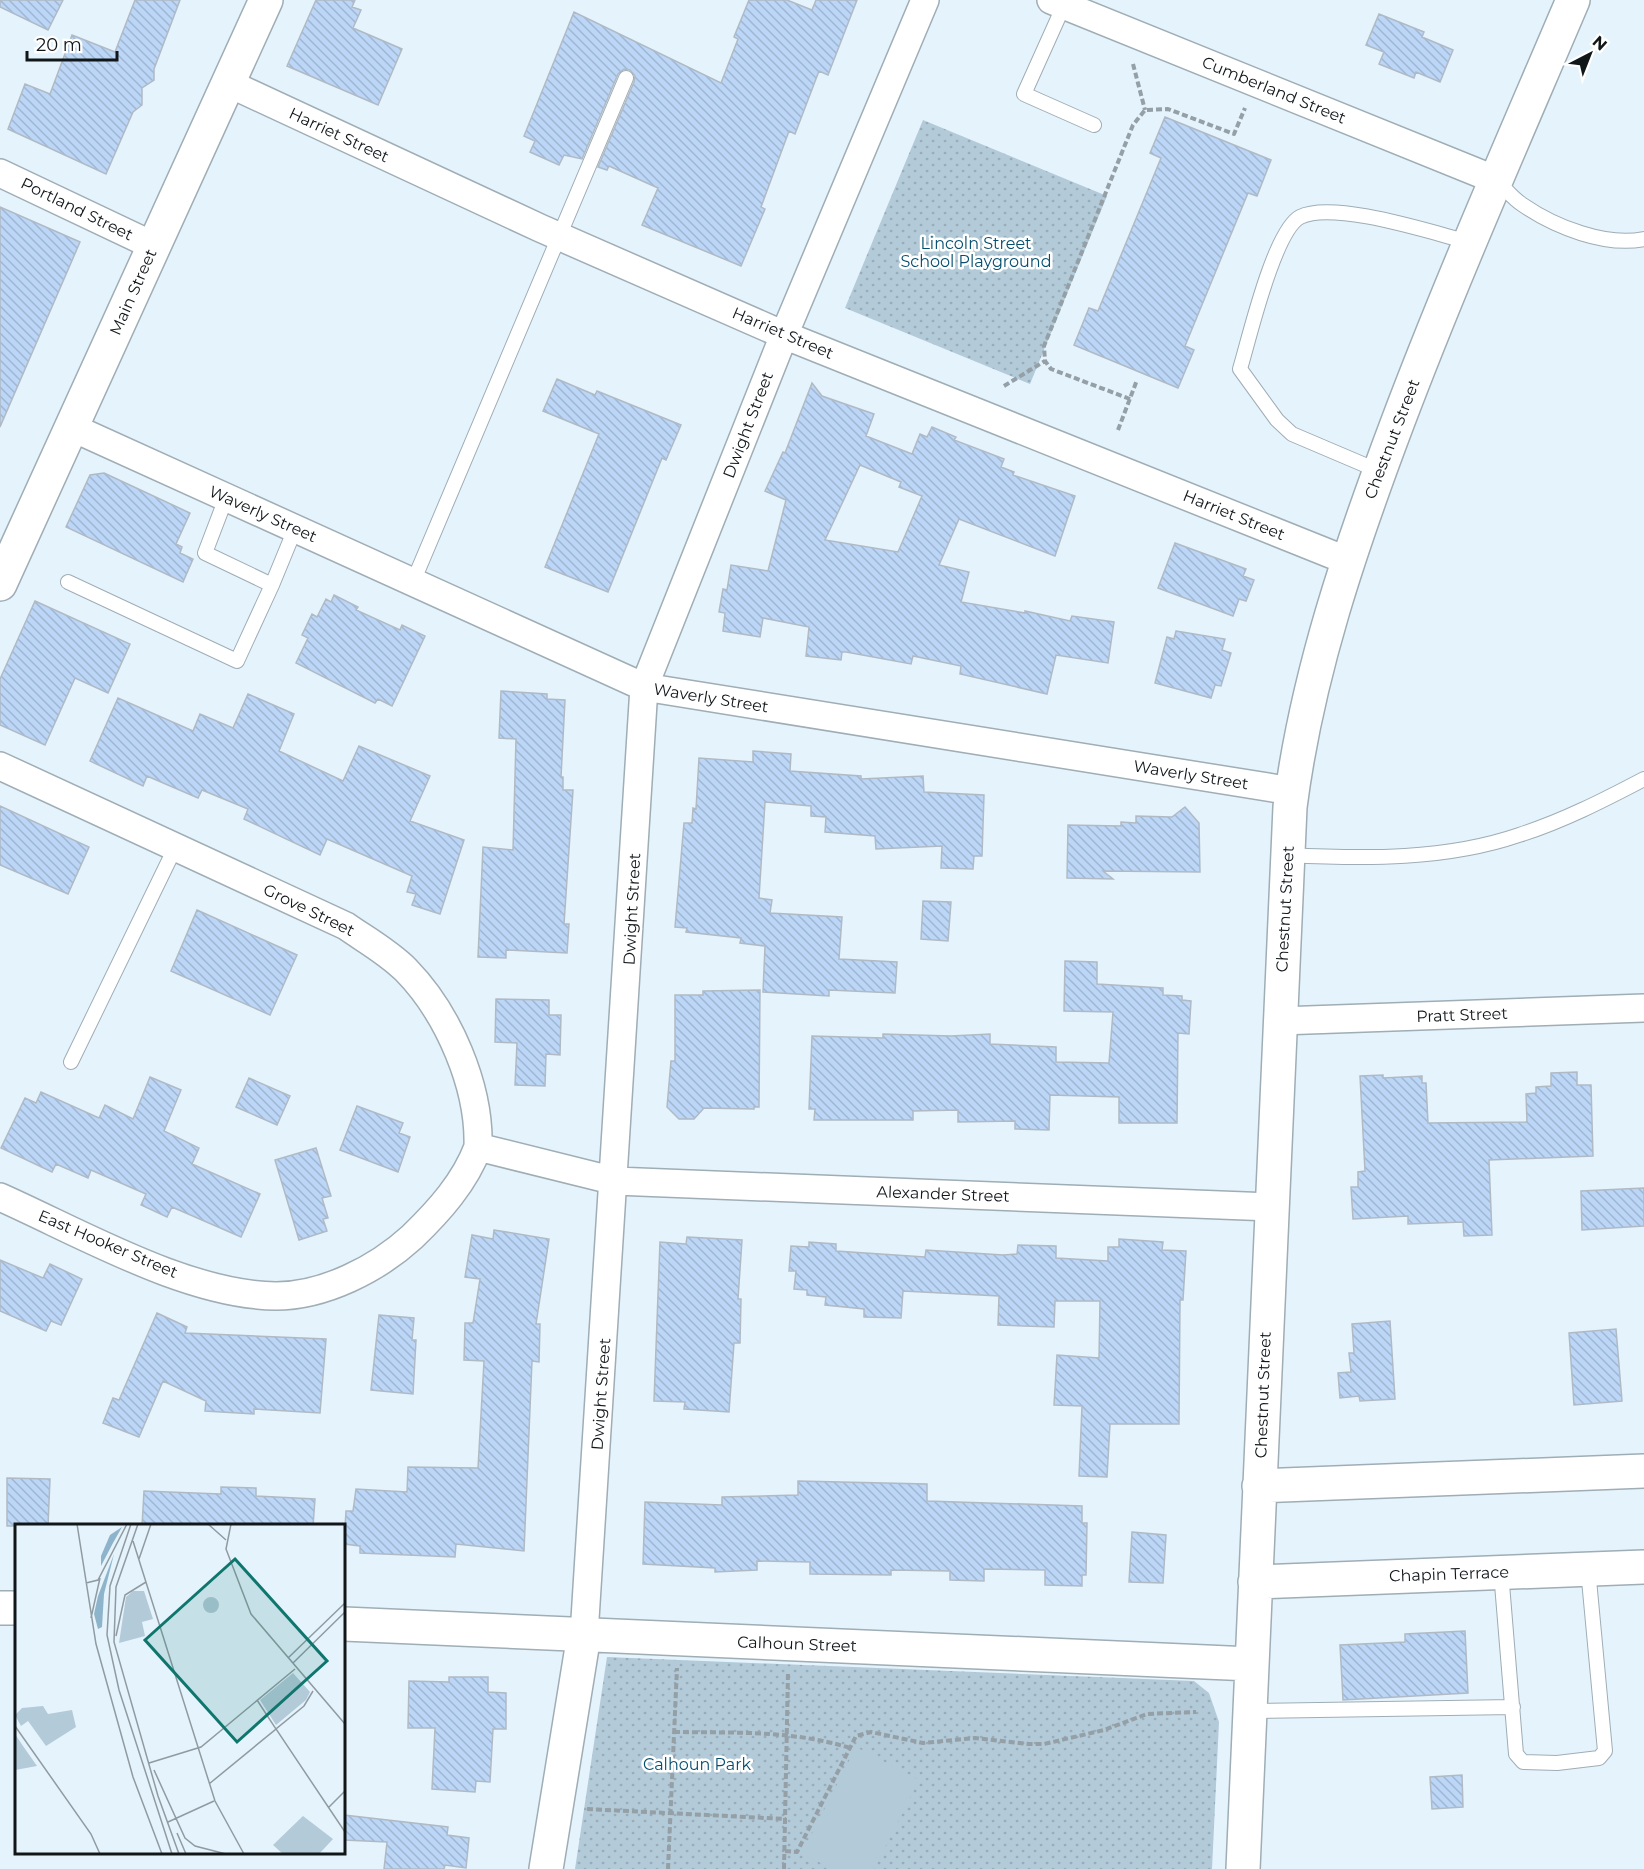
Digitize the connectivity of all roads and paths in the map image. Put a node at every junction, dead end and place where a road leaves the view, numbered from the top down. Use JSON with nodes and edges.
{"nodes":[{"id":1,"x":266,"y":0,"type":"edge"},
{"id":2,"x":925,"y":0,"type":"edge"},
{"id":3,"x":1573,"y":0,"type":"edge"},
{"id":4,"x":1058,"y":2,"type":"edge"},
{"id":5,"x":1131,"y":58,"type":"dead end"},
{"id":6,"x":626,"y":78,"type":"dead end"},
{"id":7,"x":228,"y":83,"type":"junction"},
{"id":8,"x":1246,"y":105,"type":"dead end"},
{"id":9,"x":1145,"y":110,"type":"junction"},
{"id":10,"x":1094,"y":125,"type":"dead end"},
{"id":11,"x":0,"y":172,"type":"edge"},
{"id":12,"x":1496,"y":180,"type":"junction"},
{"id":13,"x":560,"y":237,"type":"junction"},
{"id":14,"x":1644,"y":238,"type":"edge"},
{"id":15,"x":1469,"y":242,"type":"junction"},
{"id":16,"x":154,"y":246,"type":"junction"},
{"id":17,"x":784,"y":335,"type":"junction"},
{"id":18,"x":1045,"y":361,"type":"junction"},
{"id":19,"x":1137,"y":380,"type":"dead end"},
{"id":20,"x":1004,"y":386,"type":"dead end"},
{"id":21,"x":1130,"y":399,"type":"junction"},
{"id":22,"x":71,"y":428,"type":"junction"},
{"id":23,"x":1118,"y":430,"type":"dead end"},
{"id":24,"x":1379,"y":471,"type":"junction"},
{"id":25,"x":226,"y":498,"type":"junction"},
{"id":26,"x":295,"y":529,"type":"junction"},
{"id":27,"x":1348,"y":561,"type":"junction"},
{"id":28,"x":4,"y":566,"type":"edge"},
{"id":29,"x":68,"y":582,"type":"dead end"},
{"id":30,"x":413,"y":582,"type":"junction"},
{"id":31,"x":272,"y":585,"type":"junction"},
{"id":32,"x":644,"y":687,"type":"junction"},
{"id":33,"x":0,"y":766,"type":"edge"},
{"id":34,"x":1644,"y":779,"type":"edge"},
{"id":35,"x":1292,"y":790,"type":"junction"},
{"id":36,"x":176,"y":846,"type":"junction"},
{"id":37,"x":1288,"y":855,"type":"junction"},
{"id":38,"x":1644,"y":1008,"type":"edge"},
{"id":39,"x":1280,"y":1021,"type":"junction"},
{"id":40,"x":71,"y":1062,"type":"dead end"},
{"id":41,"x":478,"y":1147,"type":"junction"},
{"id":42,"x":615,"y":1181,"type":"junction"},
{"id":43,"x":0,"y":1197,"type":"edge"},
{"id":44,"x":1271,"y":1207,"type":"junction"},
{"id":45,"x":1644,"y":1471,"type":"edge"},
{"id":46,"x":1259,"y":1486,"type":"junction"},
{"id":47,"x":1644,"y":1567,"type":"edge"},
{"id":48,"x":1588,"y":1569,"type":"junction"},
{"id":49,"x":1501,"y":1572,"type":"junction"},
{"id":50,"x":1255,"y":1582,"type":"junction"},
{"id":51,"x":345,"y":1624,"type":"edge"},
{"id":52,"x":584,"y":1635,"type":"junction"},
{"id":53,"x":677,"y":1662,"type":"dead end"},
{"id":54,"x":1251,"y":1664,"type":"junction"},
{"id":55,"x":788,"y":1666,"type":"dead end"},
{"id":56,"x":1513,"y":1707,"type":"junction"},
{"id":57,"x":1250,"y":1711,"type":"junction"},
{"id":58,"x":1196,"y":1712,"type":"dead end"},
{"id":59,"x":674,"y":1731,"type":"junction"},
{"id":60,"x":787,"y":1735,"type":"junction"},
{"id":61,"x":850,"y":1748,"type":"junction"},
{"id":62,"x":586,"y":1809,"type":"dead end"},
{"id":63,"x":671,"y":1813,"type":"junction"},
{"id":64,"x":786,"y":1819,"type":"junction"},
{"id":65,"x":785,"y":1851,"type":"junction"},
{"id":66,"x":546,"y":1869,"type":"edge"},
{"id":67,"x":668,"y":1869,"type":"edge"},
{"id":68,"x":784,"y":1869,"type":"edge"},
{"id":69,"x":1243,"y":1869,"type":"edge"}],
"edges":[{"from":1,"to":7,"type":"main road","name":"Main Street"},
{"from":2,"to":17,"type":"street","name":"Dwight Street"},
{"from":3,"to":12,"type":"main road","name":"Chestnut Street"},
{"from":4,"to":10,"type":"lane"},
{"from":4,"to":12,"type":"street","name":"Cumberland Street"},
{"from":5,"to":9,"type":"path"},
{"from":6,"to":13,"type":"lane"},
{"from":7,"to":13,"type":"street","name":"Harriet Street"},
{"from":7,"to":16,"type":"main road","name":"Main Street"},
{"from":8,"to":9,"type":"path"},
{"from":9,"to":18,"type":"path"},
{"from":11,"to":16,"type":"street","name":"Portland Street"},
{"from":12,"to":14,"type":"lane"},
{"from":12,"to":15,"type":"main road","name":"Chestnut Street"},
{"from":13,"to":17,"type":"street","name":"Harriet Street"},
{"from":13,"to":30,"type":"lane"},
{"from":15,"to":24,"type":"main road","name":"Chestnut Street"},
{"from":15,"to":24,"type":"lane"},
{"from":16,"to":22,"type":"main road","name":"Main Street"},
{"from":17,"to":27,"type":"street","name":"Harriet Street"},
{"from":17,"to":32,"type":"street","name":"Dwight Street"},
{"from":18,"to":20,"type":"path"},
{"from":18,"to":21,"type":"path"},
{"from":19,"to":21,"type":"path"},
{"from":21,"to":23,"type":"path"},
{"from":22,"to":25,"type":"street","name":"Waverly Street"},
{"from":22,"to":28,"type":"main road","name":"Main Street"},
{"from":24,"to":27,"type":"main road","name":"Chestnut Street"},
{"from":25,"to":26,"type":"street","name":"Waverly Street"},
{"from":25,"to":31,"type":"lane"},
{"from":26,"to":30,"type":"street","name":"Waverly Street"},
{"from":26,"to":31,"type":"lane"},
{"from":27,"to":35,"type":"main road","name":"Chestnut Street"},
{"from":29,"to":31,"type":"lane"},
{"from":30,"to":32,"type":"street","name":"Waverly Street"},
{"from":32,"to":35,"type":"street","name":"Waverly Street"},
{"from":32,"to":42,"type":"street","name":"Dwight Street"},
{"from":33,"to":36,"type":"street","name":"Grove Street"},
{"from":34,"to":37,"type":"lane"},
{"from":35,"to":37,"type":"main road","name":"Chestnut Street"},
{"from":36,"to":40,"type":"lane"},
{"from":36,"to":41,"type":"street","name":"Grove Street"},
{"from":37,"to":39,"type":"main road","name":"Chestnut Street"},
{"from":38,"to":39,"type":"street","name":"Pratt Street"},
{"from":39,"to":44,"type":"main road","name":"Chestnut Street"},
{"from":41,"to":42,"type":"street"},
{"from":41,"to":43,"type":"street","name":"East Hooker Street"},
{"from":42,"to":44,"type":"street","name":"Alexander Street"},
{"from":42,"to":52,"type":"street","name":"Dwight Street"},
{"from":44,"to":46,"type":"main road","name":"Chestnut Street"},
{"from":45,"to":46,"type":"main road"},
{"from":46,"to":50,"type":"main road","name":"Chestnut Street"},
{"from":47,"to":48,"type":"main road","name":"Chapin Terrace"},
{"from":48,"to":49,"type":"main road","name":"Chapin Terrace"},
{"from":48,"to":56,"type":"lane"},
{"from":49,"to":50,"type":"main road","name":"Chapin Terrace"},
{"from":49,"to":56,"type":"lane"},
{"from":50,"to":54,"type":"main road","name":"Chestnut Street"},
{"from":51,"to":52,"type":"main road","name":"Calhoun Street"},
{"from":52,"to":54,"type":"main road","name":"Calhoun Street"},
{"from":52,"to":66,"type":"main road","name":"Dwight Street"},
{"from":53,"to":59,"type":"path"},
{"from":54,"to":57,"type":"main road","name":"Chestnut Street"},
{"from":55,"to":60,"type":"path"},
{"from":56,"to":57,"type":"lane"},
{"from":57,"to":69,"type":"main road","name":"Chestnut Street"},
{"from":58,"to":61,"type":"path"},
{"from":59,"to":60,"type":"path"},
{"from":59,"to":63,"type":"path"},
{"from":60,"to":61,"type":"path"},
{"from":60,"to":64,"type":"path"},
{"from":61,"to":65,"type":"path"},
{"from":62,"to":63,"type":"path"},
{"from":63,"to":64,"type":"path"},
{"from":63,"to":67,"type":"path"},
{"from":64,"to":65,"type":"path"},
{"from":65,"to":68,"type":"path"}]}
